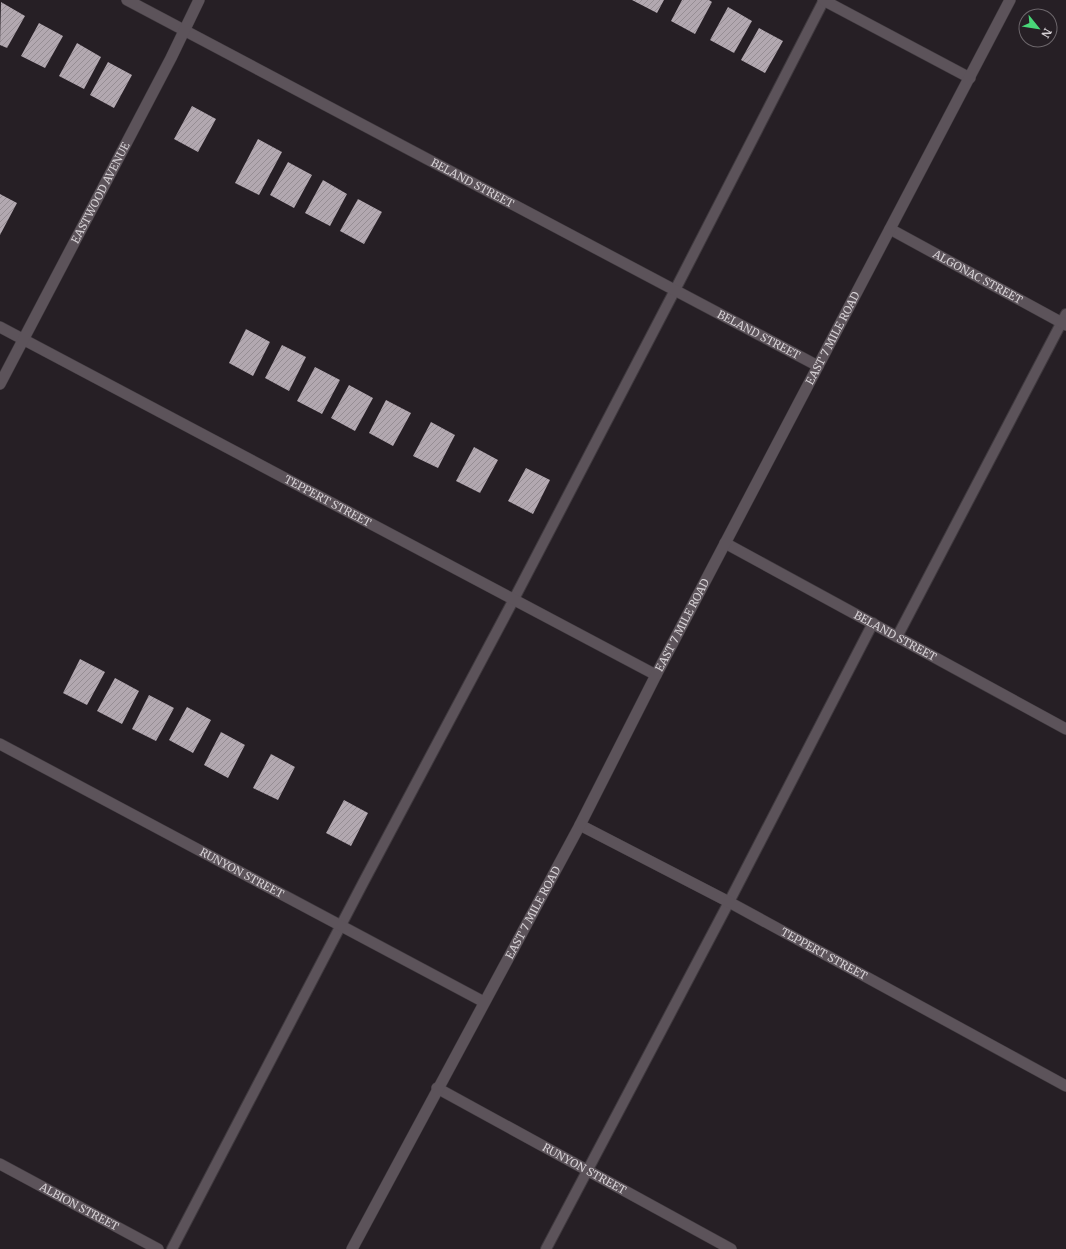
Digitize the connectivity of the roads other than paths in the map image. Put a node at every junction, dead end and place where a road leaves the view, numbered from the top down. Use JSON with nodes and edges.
{"nodes":[{"id":1,"x":127,"y":0,"type":"edge"},
{"id":2,"x":199,"y":0,"type":"edge"},
{"id":3,"x":823,"y":0,"type":"edge"},
{"id":4,"x":1010,"y":0,"type":"edge"},
{"id":5,"x":184,"y":30,"type":"junction"},
{"id":6,"x":970,"y":78,"type":"junction"},
{"id":7,"x":890,"y":229,"type":"junction"},
{"id":8,"x":675,"y":290,"type":"junction"},
{"id":9,"x":1064,"y":321,"type":"edge"},
{"id":10,"x":0,"y":327,"type":"edge"},
{"id":11,"x":24,"y":339,"type":"junction"},
{"id":12,"x":818,"y":366,"type":"junction"},
{"id":13,"x":0,"y":384,"type":"edge"},
{"id":14,"x":726,"y":543,"type":"junction"},
{"id":15,"x":514,"y":599,"type":"junction"},
{"id":16,"x":873,"y":623,"type":"junction"},
{"id":17,"x":897,"y":637,"type":"junction"},
{"id":18,"x":656,"y":675,"type":"junction"},
{"id":19,"x":1066,"y":729,"type":"edge"},
{"id":20,"x":0,"y":744,"type":"edge"},
{"id":21,"x":580,"y":825,"type":"junction"},
{"id":22,"x":729,"y":902,"type":"junction"},
{"id":23,"x":340,"y":925,"type":"junction"},
{"id":24,"x":484,"y":1002,"type":"junction"},
{"id":25,"x":1066,"y":1086,"type":"edge"},
{"id":26,"x":437,"y":1088,"type":"junction"},
{"id":27,"x":0,"y":1164,"type":"edge"},
{"id":28,"x":588,"y":1171,"type":"junction"},
{"id":29,"x":158,"y":1249,"type":"edge"},
{"id":30,"x":172,"y":1249,"type":"edge"},
{"id":31,"x":352,"y":1249,"type":"edge"},
{"id":32,"x":546,"y":1249,"type":"edge"},
{"id":33,"x":731,"y":1249,"type":"edge"}],
"edges":[{"from":1,"to":5,"type":"street","name":"BELAND STREET"},
{"from":2,"to":5,"type":"street","name":"EASTWOOD AVENUE"},
{"from":3,"to":6,"type":"street"},
{"from":3,"to":8,"type":"lane"},
{"from":4,"to":6,"type":"street","name":"EAST 7 MILE ROAD"},
{"from":5,"to":8,"type":"street","name":"BELAND STREET"},
{"from":5,"to":11,"type":"street","name":"EASTWOOD AVENUE"},
{"from":6,"to":7,"type":"street","name":"EAST 7 MILE ROAD"},
{"from":7,"to":9,"type":"street","name":"ALGONAC STREET"},
{"from":7,"to":12,"type":"street","name":"EAST 7 MILE ROAD"},
{"from":8,"to":12,"type":"street","name":"BELAND STREET"},
{"from":8,"to":15,"type":"lane"},
{"from":9,"to":17,"type":"lane"},
{"from":10,"to":11,"type":"street","name":"TEPPERT STREET"},
{"from":11,"to":13,"type":"street","name":"EASTWOOD AVENUE"},
{"from":11,"to":15,"type":"street","name":"TEPPERT STREET"},
{"from":12,"to":14,"type":"street","name":"EAST 7 MILE ROAD"},
{"from":14,"to":16,"type":"street","name":"BELAND STREET"},
{"from":14,"to":18,"type":"street","name":"EAST 7 MILE ROAD"},
{"from":15,"to":18,"type":"street","name":"TEPPERT STREET"},
{"from":15,"to":23,"type":"lane"},
{"from":16,"to":17,"type":"street","name":"BELAND STREET"},
{"from":16,"to":22,"type":"lane"},
{"from":17,"to":19,"type":"street","name":"BELAND STREET"},
{"from":18,"to":21,"type":"street","name":"EAST 7 MILE ROAD"},
{"from":20,"to":23,"type":"street","name":"RUNYON STREET"},
{"from":21,"to":22,"type":"street","name":"TEPPERT STREET"},
{"from":21,"to":24,"type":"street","name":"EAST 7 MILE ROAD"},
{"from":22,"to":25,"type":"street","name":"TEPPERT STREET"},
{"from":22,"to":28,"type":"lane"},
{"from":23,"to":24,"type":"street","name":"RUNYON STREET"},
{"from":23,"to":30,"type":"lane"},
{"from":24,"to":26,"type":"street","name":"EAST 7 MILE ROAD"},
{"from":26,"to":28,"type":"street","name":"RUNYON STREET"},
{"from":26,"to":31,"type":"street","name":"EAST 7 MILE ROAD"},
{"from":27,"to":29,"type":"street","name":"ALBION STREET"},
{"from":28,"to":32,"type":"lane"},
{"from":28,"to":33,"type":"street","name":"RUNYON STREET"}]}
